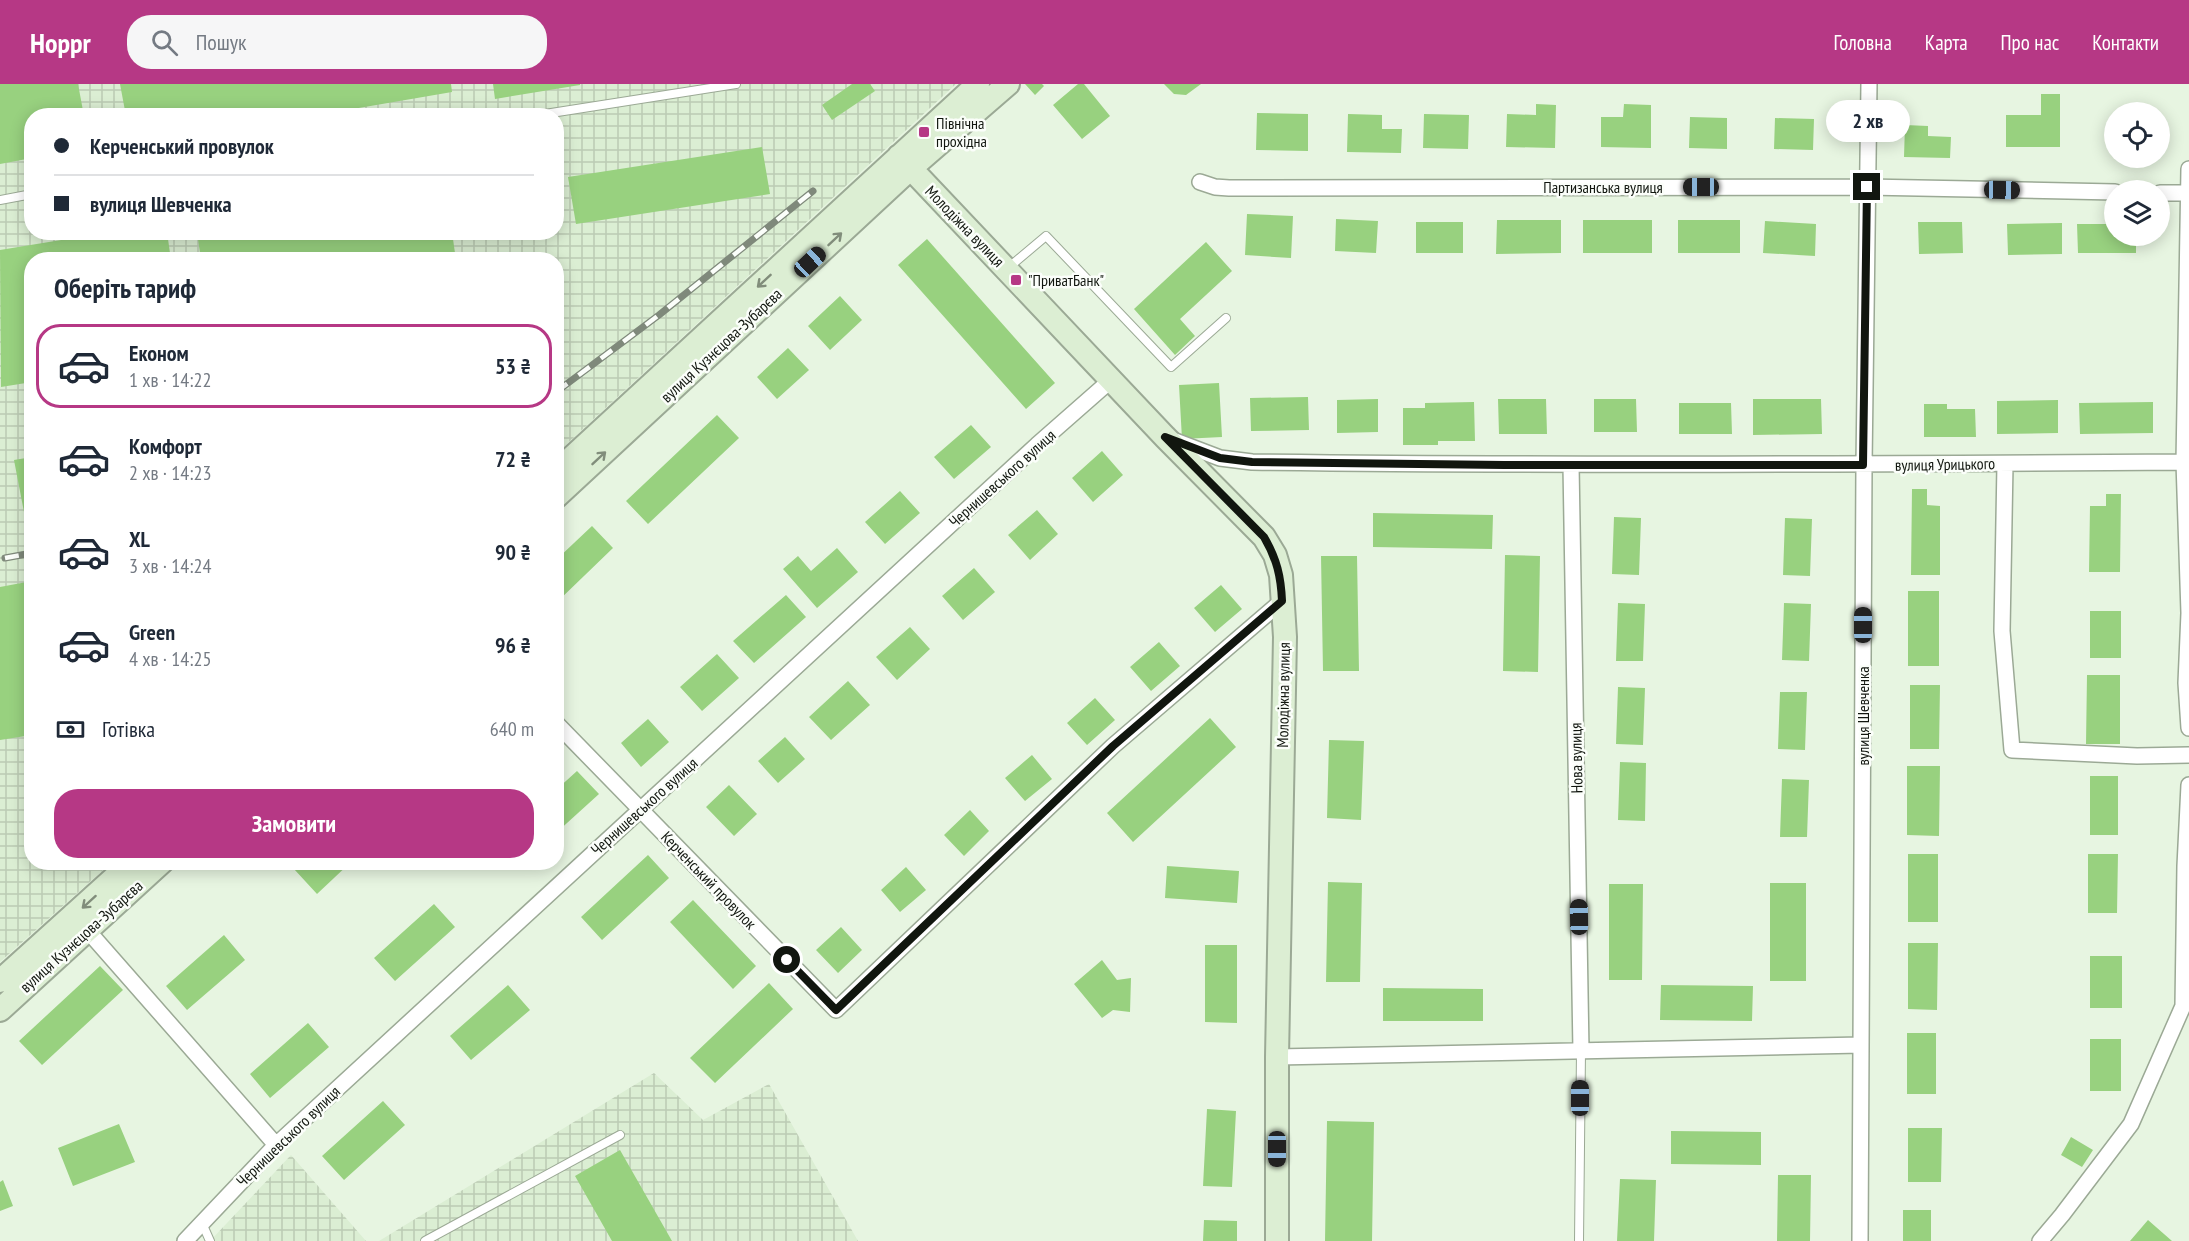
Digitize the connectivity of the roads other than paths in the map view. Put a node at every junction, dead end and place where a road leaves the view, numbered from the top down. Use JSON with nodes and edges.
{"nodes":[{"id":1,"x":736,"y":84,"type":"edge"},
{"id":2,"x":978,"y":84,"type":"edge"},
{"id":3,"x":1008,"y":84,"type":"edge"},
{"id":4,"x":1869,"y":84,"type":"edge"},
{"id":5,"x":564,"y":111,"type":"edge"},
{"id":6,"x":905,"y":162,"type":"junction"},
{"id":7,"x":2189,"y":169,"type":"edge"},
{"id":8,"x":1200,"y":182,"type":"dead end"},
{"id":9,"x":1867,"y":187,"type":"junction"},
{"id":10,"x":2104,"y":192,"type":"edge"},
{"id":11,"x":2170,"y":193,"type":"edge"},
{"id":12,"x":2188,"y":193,"type":"edge"},
{"id":13,"x":24,"y":196,"type":"edge"},
{"id":14,"x":0,"y":200,"type":"edge"},
{"id":15,"x":1006,"y":269,"type":"junction"},
{"id":16,"x":1226,"y":318,"type":"dead end"},
{"id":17,"x":2187,"y":329,"type":"edge"},
{"id":18,"x":1111,"y":380,"type":"junction"},
{"id":19,"x":1165,"y":437,"type":"junction"},
{"id":20,"x":2186,"y":462,"type":"edge"},
{"id":21,"x":2005,"y":464,"type":"junction"},
{"id":22,"x":564,"y":465,"type":"edge"},
{"id":23,"x":1571,"y":465,"type":"junction"},
{"id":24,"x":1863,"y":465,"type":"junction"},
{"id":25,"x":564,"y":489,"type":"edge"},
{"id":26,"x":1282,"y":601,"type":"junction"},
{"id":27,"x":2189,"y":613,"type":"edge"},
{"id":28,"x":2189,"y":728,"type":"edge"},
{"id":29,"x":564,"y":731,"type":"edge"},
{"id":30,"x":2189,"y":755,"type":"edge"},
{"id":31,"x":2189,"y":785,"type":"edge"},
{"id":32,"x":640,"y":809,"type":"junction"},
{"id":33,"x":123,"y":870,"type":"edge"},
{"id":34,"x":153,"y":870,"type":"edge"},
{"id":35,"x":88,"y":931,"type":"junction"},
{"id":36,"x":0,"y":981,"type":"edge"},
{"id":37,"x":2186,"y":1005,"type":"edge"},
{"id":38,"x":0,"y":1010,"type":"edge"},
{"id":39,"x":1861,"y":1045,"type":"junction"},
{"id":40,"x":1581,"y":1051,"type":"junction"},
{"id":41,"x":1277,"y":1057,"type":"junction"},
{"id":42,"x":620,"y":1135,"type":"dead end"},
{"id":43,"x":276,"y":1145,"type":"junction"},
{"id":44,"x":202,"y":1223,"type":"junction"},
{"id":45,"x":185,"y":1241,"type":"edge"},
{"id":46,"x":210,"y":1241,"type":"edge"},
{"id":47,"x":425,"y":1241,"type":"edge"},
{"id":48,"x":1277,"y":1241,"type":"edge"},
{"id":49,"x":1579,"y":1241,"type":"edge"},
{"id":50,"x":1860,"y":1241,"type":"edge"},
{"id":51,"x":2040,"y":1241,"type":"edge"}],
"edges":[{"from":1,"to":5,"type":"lane"},
{"from":2,"to":6,"type":"main road"},
{"from":3,"to":6,"type":"main road"},
{"from":4,"to":9,"type":"street","name":"вулиця Шевченка"},
{"from":6,"to":15,"type":"main road","name":"Молодіжна вулиця"},
{"from":6,"to":22,"type":"main road","name":"вулиця Кузнєцова-Зубарєва","one_way":true},
{"from":25,"to":6,"type":"main road","name":"вулиця Кузнєцова-Зубарєва","one_way":true},
{"from":7,"to":12,"type":"street"},
{"from":8,"to":9,"type":"street","name":"Партизанська вулиця"},
{"from":9,"to":10,"type":"street","name":"Партизанська вулиця"},
{"from":9,"to":24,"type":"street","name":"вулиця Шевченка"},
{"from":11,"to":12,"type":"street"},
{"from":12,"to":17,"type":"street"},
{"from":13,"to":14,"type":"lane"},
{"from":15,"to":16,"type":"lane"},
{"from":15,"to":18,"type":"main road","name":"Молодіжна вулиця"},
{"from":17,"to":20,"type":"street"},
{"from":18,"to":19,"type":"main road","name":"Молодіжна вулиця"},
{"from":18,"to":32,"type":"street","name":"Чернишевського вулиця"},
{"from":19,"to":23,"type":"street","name":"вулиця Урицького"},
{"from":19,"to":26,"type":"main road","name":"Молодіжна вулиця"},
{"from":20,"to":21,"type":"street","name":"вулиця Урицького"},
{"from":20,"to":27,"type":"street"},
{"from":21,"to":24,"type":"street","name":"вулиця Урицького"},
{"from":21,"to":30,"type":"street"},
{"from":23,"to":24,"type":"street","name":"вулиця Урицького"},
{"from":23,"to":40,"type":"street","name":"Нова вулиця"},
{"from":24,"to":39,"type":"street","name":"вулиця Шевченка"},
{"from":26,"to":32,"type":"street","name":"Керченський провулок"},
{"from":26,"to":41,"type":"main road","name":"Молодіжна вулиця"},
{"from":27,"to":28,"type":"street"},
{"from":29,"to":32,"type":"street","name":"Керченський провулок"},
{"from":31,"to":37,"type":"street"},
{"from":32,"to":43,"type":"street","name":"Чернишевського вулиця"},
{"from":33,"to":36,"type":"main road","name":"вулиця Кузнєцова-Зубарєва","one_way":true},
{"from":34,"to":35,"type":"main road","name":"вулиця Кузнєцова-Зубарєва"},
{"from":35,"to":38,"type":"main road","name":"вулиця Кузнєцова-Зубарєва"},
{"from":35,"to":43,"type":"street"},
{"from":37,"to":51,"type":"street"},
{"from":39,"to":40,"type":"street"},
{"from":39,"to":50,"type":"street","name":"вулиця Шевченка"},
{"from":40,"to":41,"type":"street"},
{"from":40,"to":49,"type":"lane"},
{"from":41,"to":48,"type":"main road","name":"Молодіжна вулиця"},
{"from":42,"to":47,"type":"lane"},
{"from":43,"to":44,"type":"street","name":"Чернишевського вулиця"},
{"from":44,"to":45,"type":"street","name":"Чернишевського вулиця"},
{"from":44,"to":46,"type":"lane"}]}
